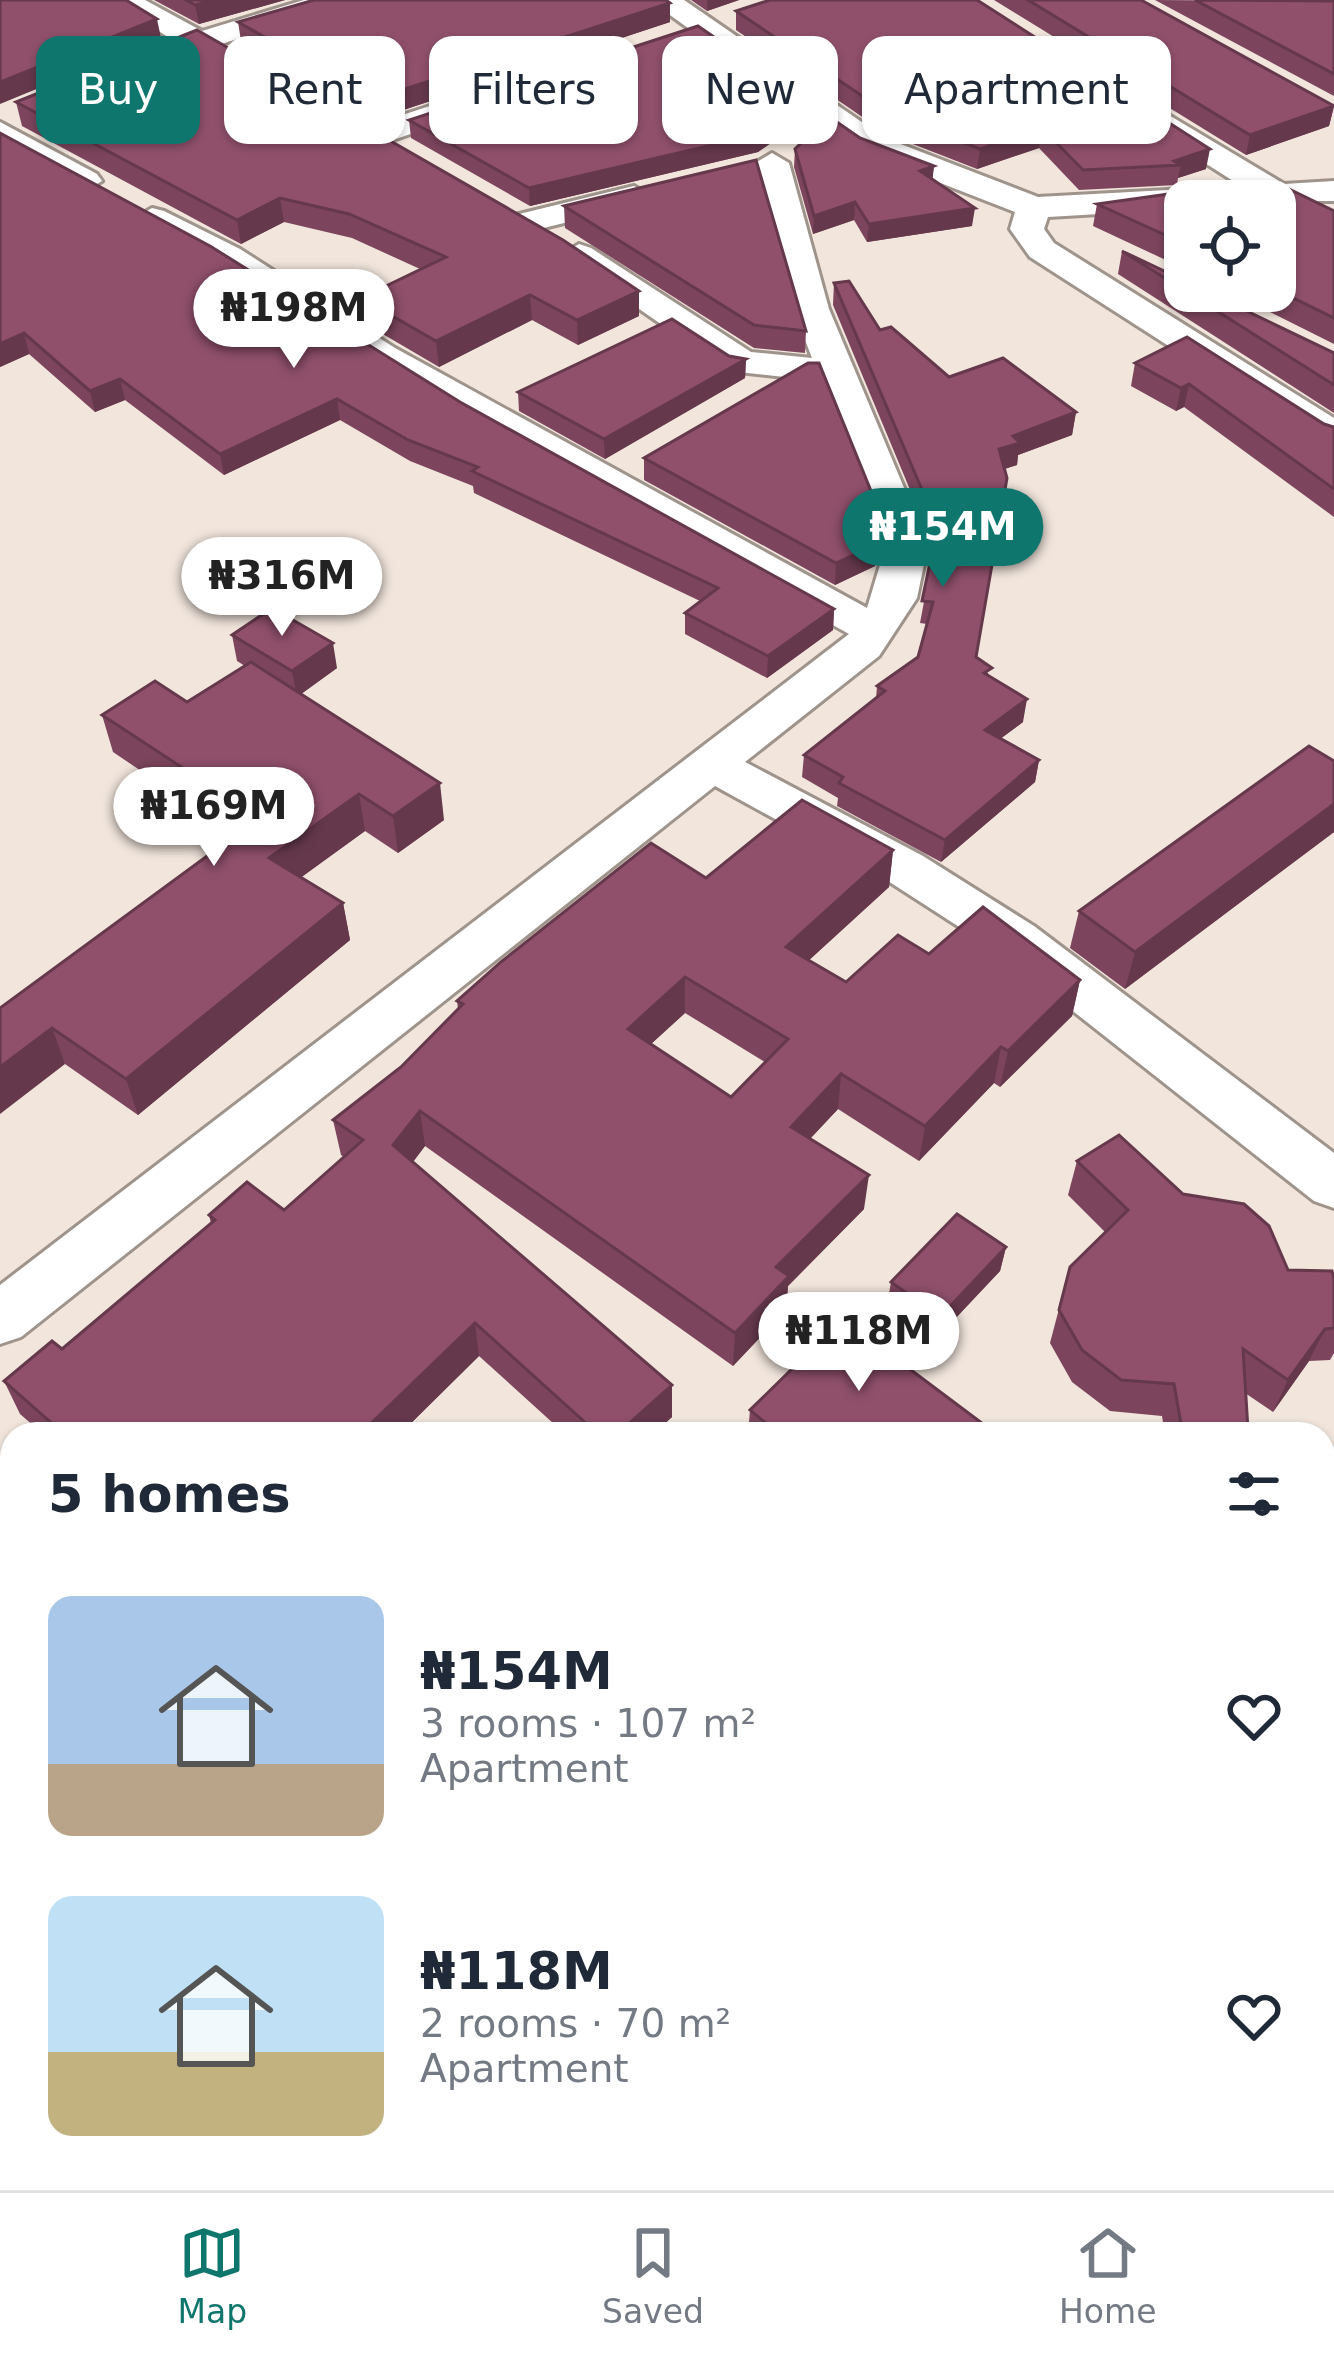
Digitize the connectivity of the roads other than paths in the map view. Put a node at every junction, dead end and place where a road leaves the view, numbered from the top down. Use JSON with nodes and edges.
{"nodes":[{"id":1,"x":123,"y":0,"type":"edge"},
{"id":2,"x":334,"y":0,"type":"edge"},
{"id":3,"x":664,"y":0,"type":"edge"},
{"id":4,"x":744,"y":13,"type":"edge"},
{"id":5,"x":705,"y":25,"type":"junction"},
{"id":6,"x":193,"y":36,"type":"edge"},
{"id":7,"x":720,"y":36,"type":"edge"},
{"id":8,"x":200,"y":39,"type":"edge"},
{"id":9,"x":6,"y":121,"type":"edge"},
{"id":10,"x":838,"y":122,"type":"edge"},
{"id":11,"x":1171,"y":126,"type":"edge"},
{"id":12,"x":795,"y":144,"type":"edge"},
{"id":13,"x":408,"y":157,"type":"edge"},
{"id":14,"x":1254,"y":180,"type":"edge"},
{"id":15,"x":658,"y":190,"type":"edge"},
{"id":16,"x":1334,"y":191,"type":"edge"},
{"id":17,"x":1296,"y":193,"type":"edge"},
{"id":18,"x":484,"y":201,"type":"edge"},
{"id":19,"x":1164,"y":202,"type":"edge"},
{"id":20,"x":1032,"y":211,"type":"junction"},
{"id":21,"x":523,"y":223,"type":"junction"},
{"id":22,"x":1107,"y":250,"type":"dead end"},
{"id":23,"x":675,"y":319,"type":"junction"},
{"id":24,"x":636,"y":337,"type":"edge"},
{"id":25,"x":817,"y":370,"type":"junction"},
{"id":26,"x":517,"y":392,"type":"edge"},
{"id":27,"x":739,"y":403,"type":"edge"},
{"id":28,"x":478,"y":411,"type":"junction"},
{"id":29,"x":1334,"y":435,"type":"edge"},
{"id":30,"x":643,"y":459,"type":"edge"},
{"id":31,"x":604,"y":481,"type":"junction"},
{"id":32,"x":874,"y":630,"type":"junction"},
{"id":33,"x":711,"y":764,"type":"junction"},
{"id":34,"x":1334,"y":1185,"type":"edge"},
{"id":35,"x":0,"y":1319,"type":"edge"}],
"edges":[{"from":1,"to":6,"type":"street"},
{"from":2,"to":8,"type":"street"},
{"from":3,"to":5,"type":"street"},
{"from":4,"to":5,"type":"street"},
{"from":5,"to":7,"type":"street"},
{"from":5,"to":13,"type":"street"},
{"from":9,"to":28,"type":"street"},
{"from":10,"to":20,"type":"street"},
{"from":11,"to":14,"type":"street"},
{"from":12,"to":25,"type":"street"},
{"from":15,"to":21,"type":"street"},
{"from":16,"to":17,"type":"street"},
{"from":18,"to":21,"type":"street"},
{"from":19,"to":20,"type":"street"},
{"from":20,"to":22,"type":"street"},
{"from":20,"to":29,"type":"street"},
{"from":21,"to":23,"type":"street"},
{"from":23,"to":24,"type":"street"},
{"from":23,"to":25,"type":"street"},
{"from":25,"to":27,"type":"street"},
{"from":25,"to":32,"type":"street"},
{"from":26,"to":28,"type":"street"},
{"from":28,"to":31,"type":"street"},
{"from":30,"to":31,"type":"street"},
{"from":31,"to":32,"type":"street"},
{"from":32,"to":33,"type":"street"},
{"from":33,"to":34,"type":"street"},
{"from":33,"to":35,"type":"street"}]}
